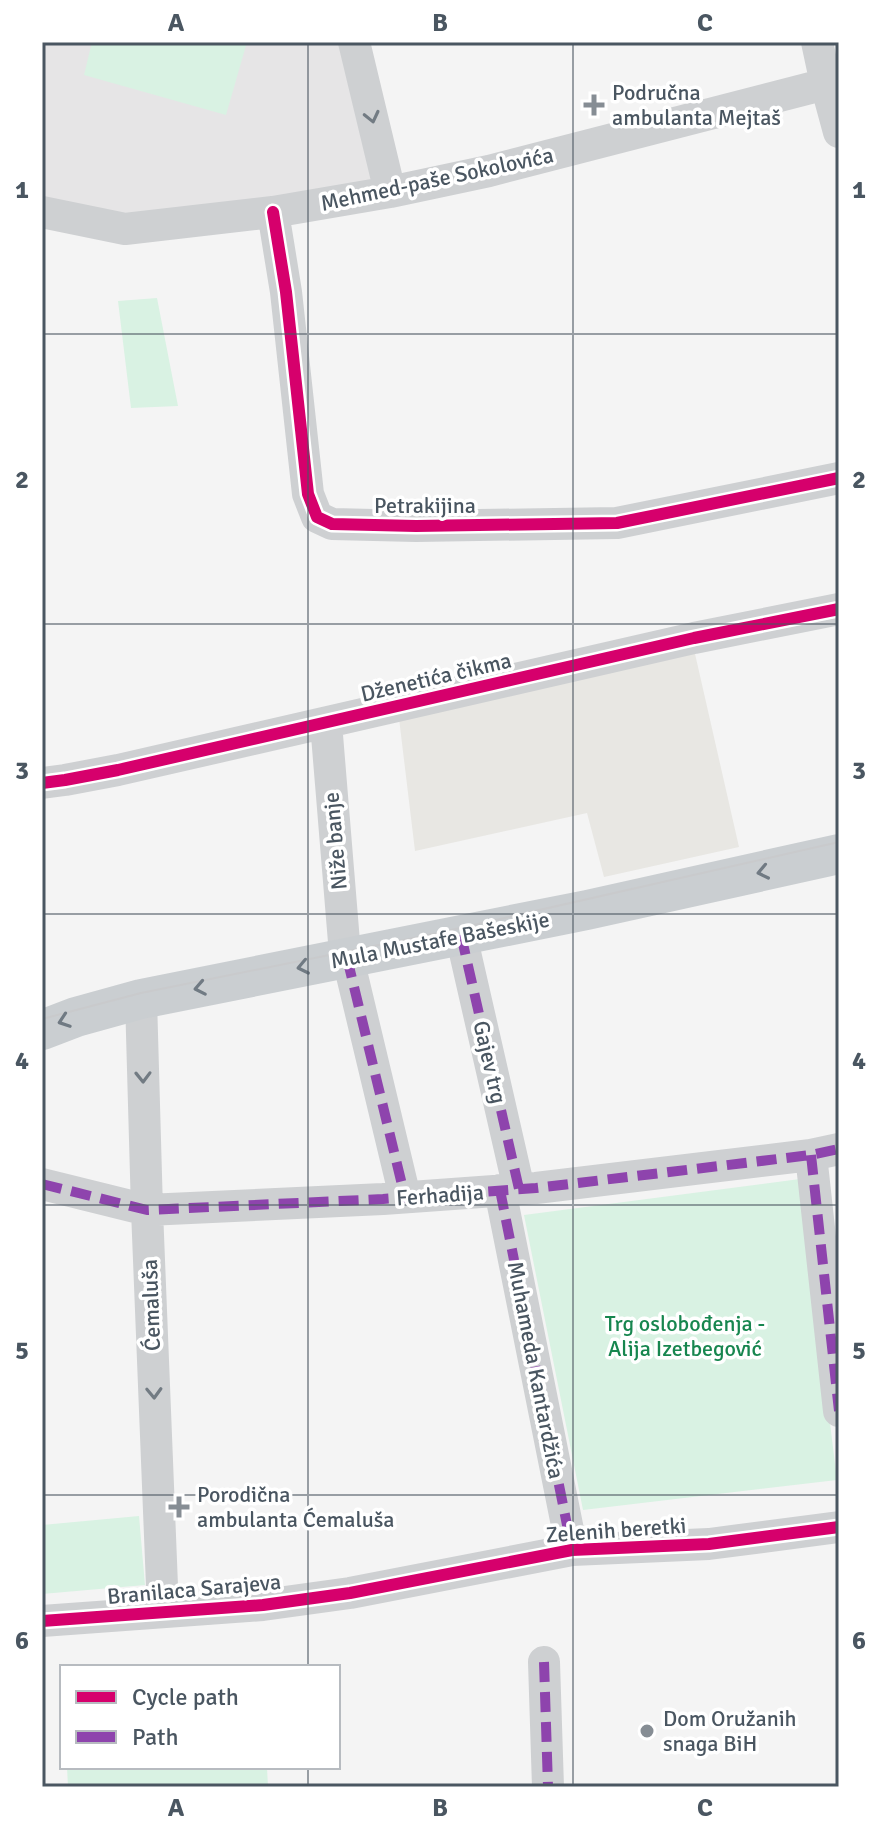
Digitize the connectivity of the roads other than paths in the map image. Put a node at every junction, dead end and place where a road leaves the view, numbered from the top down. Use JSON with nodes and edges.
{"nodes":[{"id":1,"x":354,"y":42,"type":"edge"},
{"id":2,"x":817,"y":42,"type":"edge"},
{"id":3,"x":826,"y":84,"type":"junction"},
{"id":4,"x":839,"y":132,"type":"edge"},
{"id":5,"x":390,"y":192,"type":"junction"},
{"id":6,"x":42,"y":212,"type":"edge"},
{"id":7,"x":273,"y":212,"type":"junction"},
{"id":8,"x":839,"y":478,"type":"edge"},
{"id":9,"x":839,"y":609,"type":"edge"},
{"id":10,"x":326,"y":723,"type":"junction"},
{"id":11,"x":42,"y":783,"type":"edge"},
{"id":12,"x":839,"y":854,"type":"edge"},
{"id":13,"x":461,"y":935,"type":"junction"},
{"id":14,"x":347,"y":958,"type":"junction"},
{"id":15,"x":141,"y":999,"type":"junction"},
{"id":16,"x":42,"y":1030,"type":"edge"},
{"id":17,"x":825,"y":1152,"type":"edge"},
{"id":18,"x":42,"y":1184,"type":"edge"},
{"id":19,"x":509,"y":1190,"type":"junction"},
{"id":20,"x":405,"y":1197,"type":"junction"},
{"id":21,"x":147,"y":1210,"type":"junction"},
{"id":22,"x":839,"y":1411,"type":"edge"},
{"id":23,"x":839,"y":1527,"type":"edge"},
{"id":24,"x":572,"y":1550,"type":"junction"},
{"id":25,"x":350,"y":1593,"type":"joint"},
{"id":26,"x":163,"y":1611,"type":"junction"},
{"id":27,"x":42,"y":1621,"type":"edge"},
{"id":28,"x":544,"y":1662,"type":"dead end"},
{"id":29,"x":548,"y":1787,"type":"edge"}],
"edges":[{"from":1,"to":5,"type":"street","one_way":true},
{"from":2,"to":3,"type":"street"},
{"from":3,"to":4,"type":"street"},
{"from":3,"to":5,"type":"street","name":"Mehmed-paše Sokolovića"},
{"from":5,"to":7,"type":"street","name":"Mehmed-paše Sokolovića"},
{"from":6,"to":7,"type":"street","name":"Mehmed-paše Sokolovića"},
{"from":7,"to":8,"type":"street","name":"Petrakijina"},
{"from":9,"to":10,"type":"street","name":"Dženetića čikma"},
{"from":10,"to":11,"type":"street","name":"Dženetića čikma"},
{"from":10,"to":14,"type":"street","name":"Niže banje"},
{"from":12,"to":13,"type":"main road","name":"Mula Mustafe Bašeskije","one_way":true},
{"from":13,"to":14,"type":"main road","name":"Mula Mustafe Bašeskije"},
{"from":13,"to":19,"type":"street","name":"Gajev trg"},
{"from":14,"to":15,"type":"main road","name":"Mula Mustafe Bašeskije","one_way":true},
{"from":14,"to":20,"type":"street","name":"Niže banje"},
{"from":15,"to":16,"type":"main road","name":"Mula Mustafe Bašeskije","one_way":true},
{"from":15,"to":21,"type":"street","name":"Ćemaluša","one_way":true},
{"from":17,"to":19,"type":"street","name":"Ferhadija"},
{"from":17,"to":22,"type":"street"},
{"from":18,"to":21,"type":"street","name":"Ferhadija"},
{"from":19,"to":20,"type":"street","name":"Ferhadija"},
{"from":19,"to":24,"type":"street","name":"Muhameda Kantardžića"},
{"from":20,"to":21,"type":"street","name":"Ferhadija"},
{"from":21,"to":26,"type":"street","name":"Ćemaluša","one_way":true},
{"from":23,"to":24,"type":"street","name":"Zelenih beretki"},
{"from":24,"to":25,"type":"street","name":"Zelenih beretki"},
{"from":25,"to":26,"type":"street","name":"Branilaca Sarajeva"},
{"from":26,"to":27,"type":"street","name":"Branilaca Sarajeva"},
{"from":28,"to":29,"type":"street"}]}
